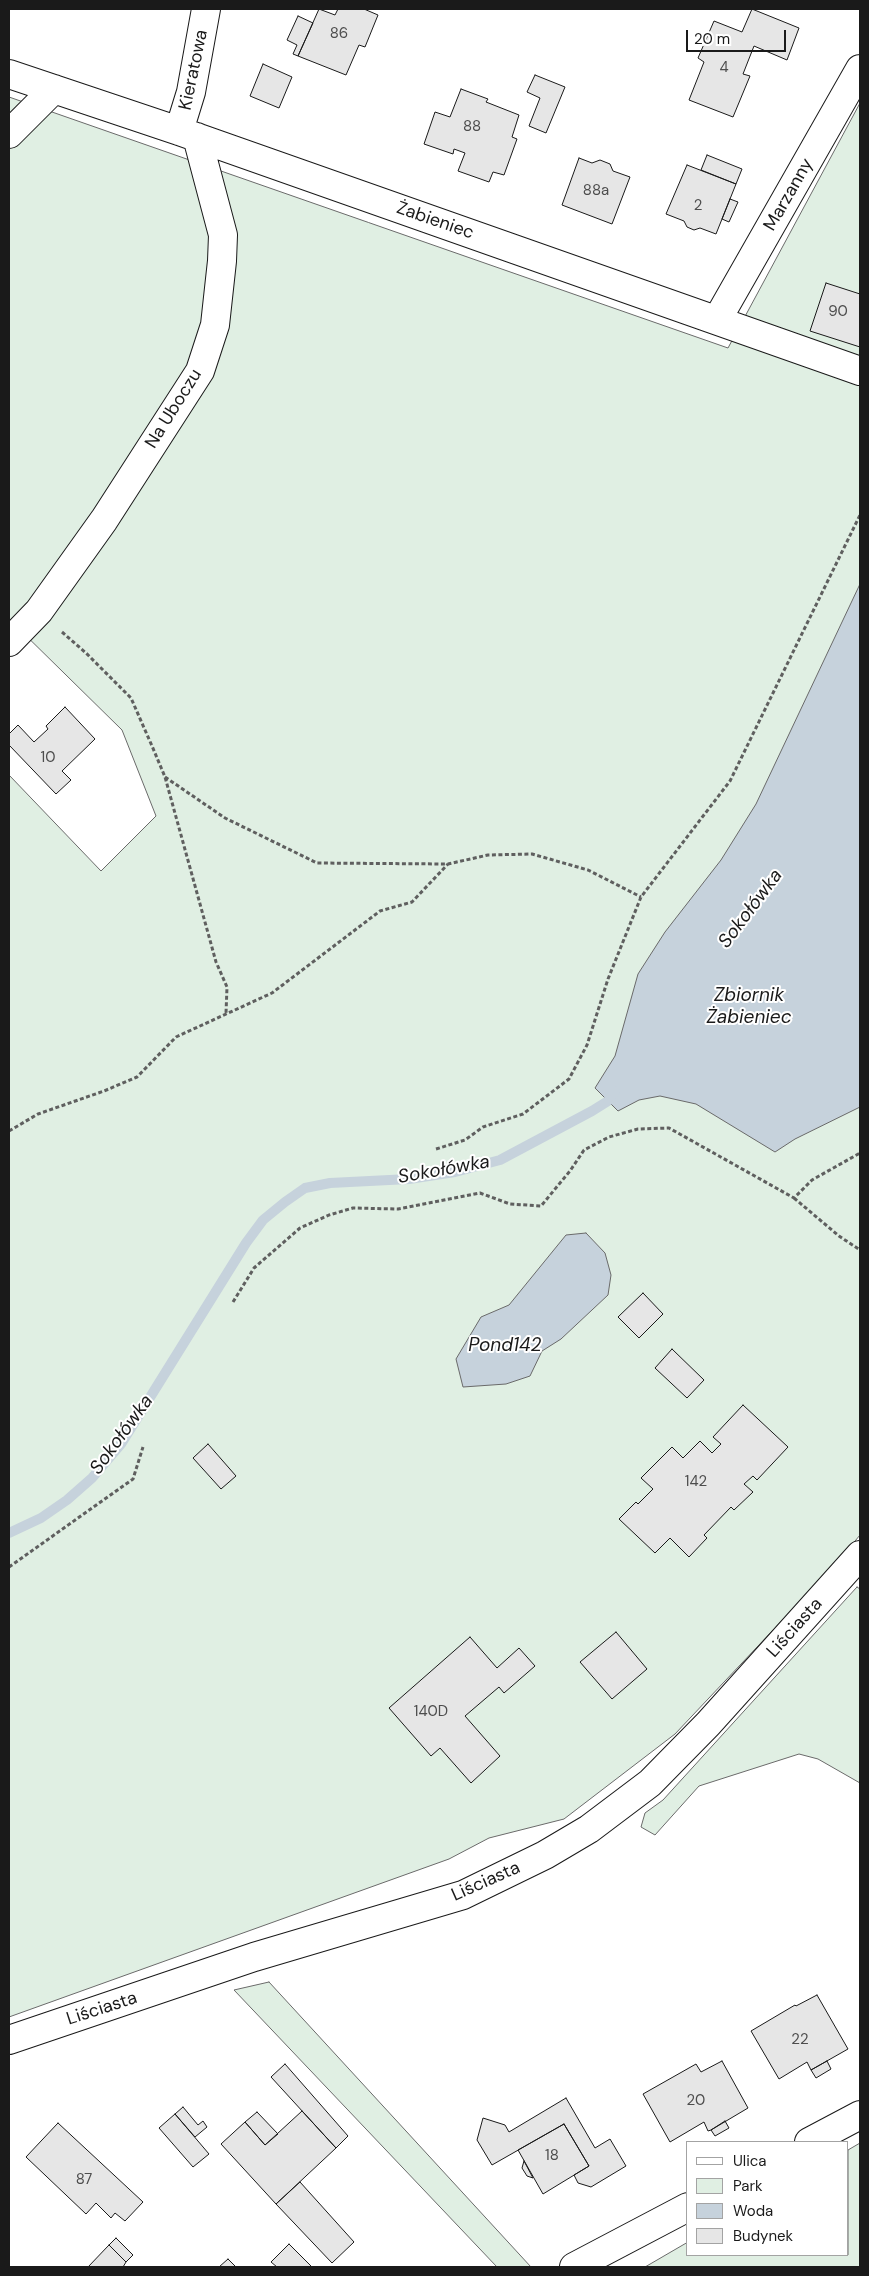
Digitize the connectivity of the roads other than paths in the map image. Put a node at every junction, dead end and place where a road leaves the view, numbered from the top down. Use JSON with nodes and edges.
{"nodes":[{"id":1,"x":206,"y":9,"type":"edge"},
{"id":2,"x":860,"y":69,"type":"edge"},
{"id":3,"x":9,"y":74,"type":"edge"},
{"id":4,"x":54,"y":90,"type":"junction"},
{"id":5,"x":9,"y":134,"type":"edge"},
{"id":6,"x":188,"y":134,"type":"junction"},
{"id":7,"x":717,"y":320,"type":"junction"},
{"id":8,"x":860,"y":371,"type":"edge"},
{"id":9,"x":9,"y":642,"type":"edge"},
{"id":10,"x":858,"y":1561,"type":"edge"},
{"id":11,"x":9,"y":2040,"type":"edge"},
{"id":12,"x":860,"y":2115,"type":"edge"},
{"id":13,"x":811,"y":2141,"type":"edge"},
{"id":14,"x":686,"y":2208,"type":"edge"},
{"id":15,"x":574,"y":2267,"type":"edge"}],
"edges":[{"from":1,"to":6,"type":"street","name":"Kieratowa"},
{"from":2,"to":7,"type":"street","name":"Marzanny"},
{"from":3,"to":4,"type":"street","name":"Żabieniec"},
{"from":4,"to":5,"type":"street"},
{"from":4,"to":6,"type":"street","name":"Żabieniec"},
{"from":6,"to":7,"type":"street","name":"Żabieniec"},
{"from":6,"to":9,"type":"street","name":"Na Uboczu"},
{"from":7,"to":8,"type":"street","name":"Żabieniec"},
{"from":10,"to":11,"type":"street","name":"Liściasta"},
{"from":12,"to":13,"type":"street"},
{"from":14,"to":15,"type":"street"}]}
